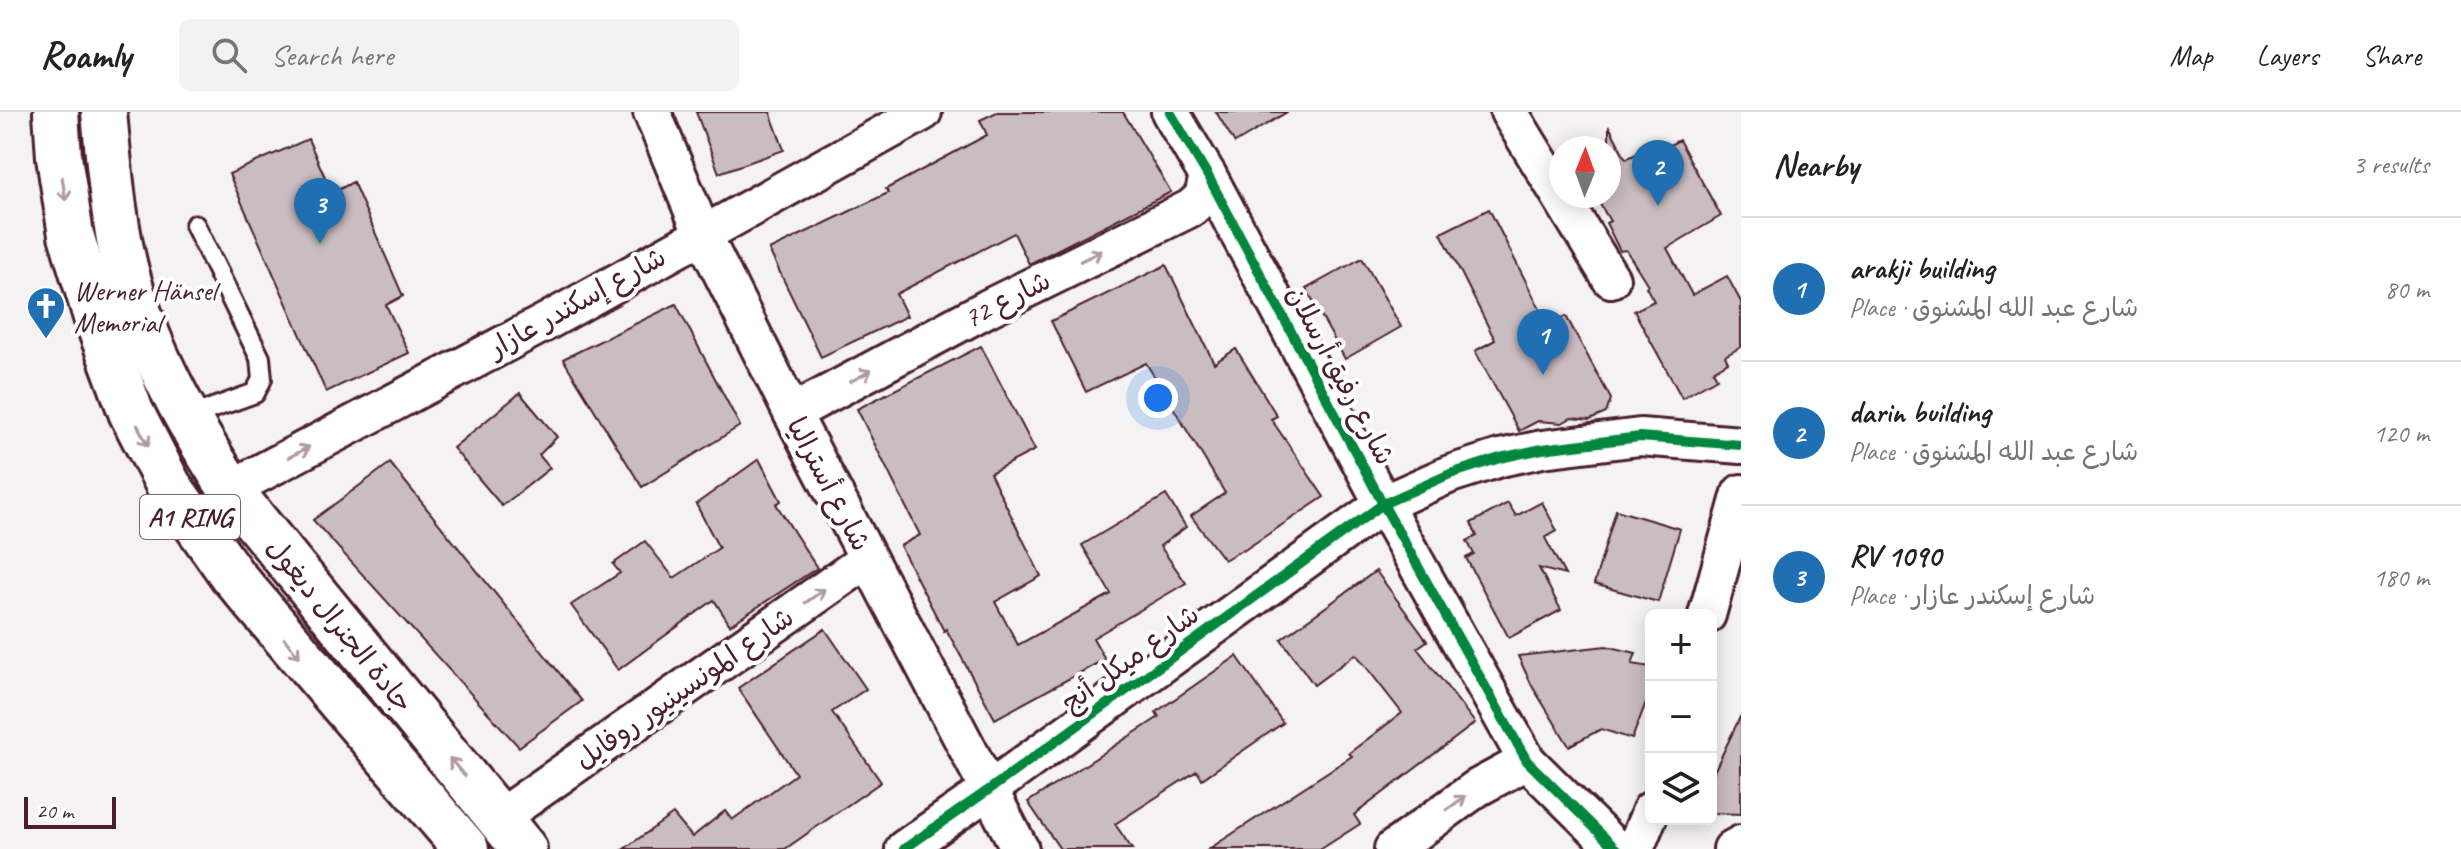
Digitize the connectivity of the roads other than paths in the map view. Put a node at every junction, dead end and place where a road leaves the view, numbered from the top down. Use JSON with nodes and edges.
{"nodes":[{"id":1,"x":56,"y":112,"type":"edge"},
{"id":2,"x":104,"y":112,"type":"edge"},
{"id":3,"x":652,"y":112,"type":"edge"},
{"id":4,"x":923,"y":112,"type":"edge"},
{"id":5,"x":1170,"y":112,"type":"edge"},
{"id":6,"x":1509,"y":112,"type":"edge"},
{"id":7,"x":1208,"y":176,"type":"junction"},
{"id":8,"x":195,"y":225,"type":"dead end"},
{"id":9,"x":702,"y":233,"type":"junction"},
{"id":10,"x":1611,"y":279,"type":"dead end"},
{"id":11,"x":792,"y":413,"type":"junction"},
{"id":12,"x":188,"y":417,"type":"junction"},
{"id":13,"x":1741,"y":445,"type":"edge"},
{"id":14,"x":230,"y":489,"type":"junction"},
{"id":15,"x":1741,"y":493,"type":"edge"},
{"id":16,"x":1383,"y":504,"type":"junction"},
{"id":17,"x":868,"y":559,"type":"junction"},
{"id":18,"x":1709,"y":609,"type":"edge"},
{"id":19,"x":1527,"y":761,"type":"junction"},
{"id":20,"x":990,"y":789,"type":"junction"},
{"id":21,"x":1645,"y":825,"type":"edge"},
{"id":22,"x":512,"y":833,"type":"edge"},
{"id":23,"x":1741,"y":844,"type":"edge"},
{"id":24,"x":466,"y":849,"type":"edge"},
{"id":25,"x":904,"y":849,"type":"edge"},
{"id":26,"x":1020,"y":849,"type":"edge"},
{"id":27,"x":1393,"y":849,"type":"edge"},
{"id":28,"x":1616,"y":849,"type":"edge"},
{"id":29,"x":1635,"y":849,"type":"edge"},
{"id":30,"x":1732,"y":849,"type":"edge"}],
"edges":[{"from":1,"to":24,"type":"highway","name":"جادة الجنرال ديغول","number":"A1 RING","one_way":true},
{"from":2,"to":12,"type":"highway","name":"جادة الجنرال ديغول","number":"A1 RING"},
{"from":3,"to":9,"type":"street","name":"شارع أستراليا"},
{"from":4,"to":9,"type":"street","name":"شارع إسكندر عازار"},
{"from":5,"to":7,"type":"street","name":"شارع رفيق أرسلان"},
{"from":6,"to":10,"type":"street"},
{"from":11,"to":7,"type":"street","name":"شارع 72","one_way":true},
{"from":7,"to":16,"type":"street","name":"شارع رفيق أرسلان"},
{"from":8,"to":12,"type":"lane"},
{"from":9,"to":11,"type":"street","name":"شارع أستراليا"},
{"from":14,"to":9,"type":"street","name":"شارع إسكندر عازار","one_way":true},
{"from":11,"to":17,"type":"street","name":"شارع أستراليا"},
{"from":12,"to":14,"type":"highway","name":"جادة الجنرال ديغول","number":"A1 RING"},
{"from":13,"to":16,"type":"street","name":"شارع ميكل أنج"},
{"from":22,"to":14,"type":"highway","name":"جادة الجنرال ديغول","number":"A1 RING","one_way":true},
{"from":15,"to":18,"type":"street"},
{"from":16,"to":19,"type":"street","name":"شارع رفيق أرسلان"},
{"from":16,"to":20,"type":"street","name":"شارع ميكل أنج"},
{"from":17,"to":20,"type":"street","name":"شارع أستراليا"},
{"from":22,"to":17,"type":"street","name":"شارع المونسينيور روفايل","one_way":true},
{"from":27,"to":19,"type":"street","one_way":true},
{"from":19,"to":28,"type":"street","name":"شارع رفيق أرسلان"},
{"from":20,"to":25,"type":"street","name":"شارع ميكل أنج"},
{"from":20,"to":26,"type":"street","name":"شارع أستراليا"},
{"from":21,"to":29,"type":"street"},
{"from":23,"to":30,"type":"street"}]}
